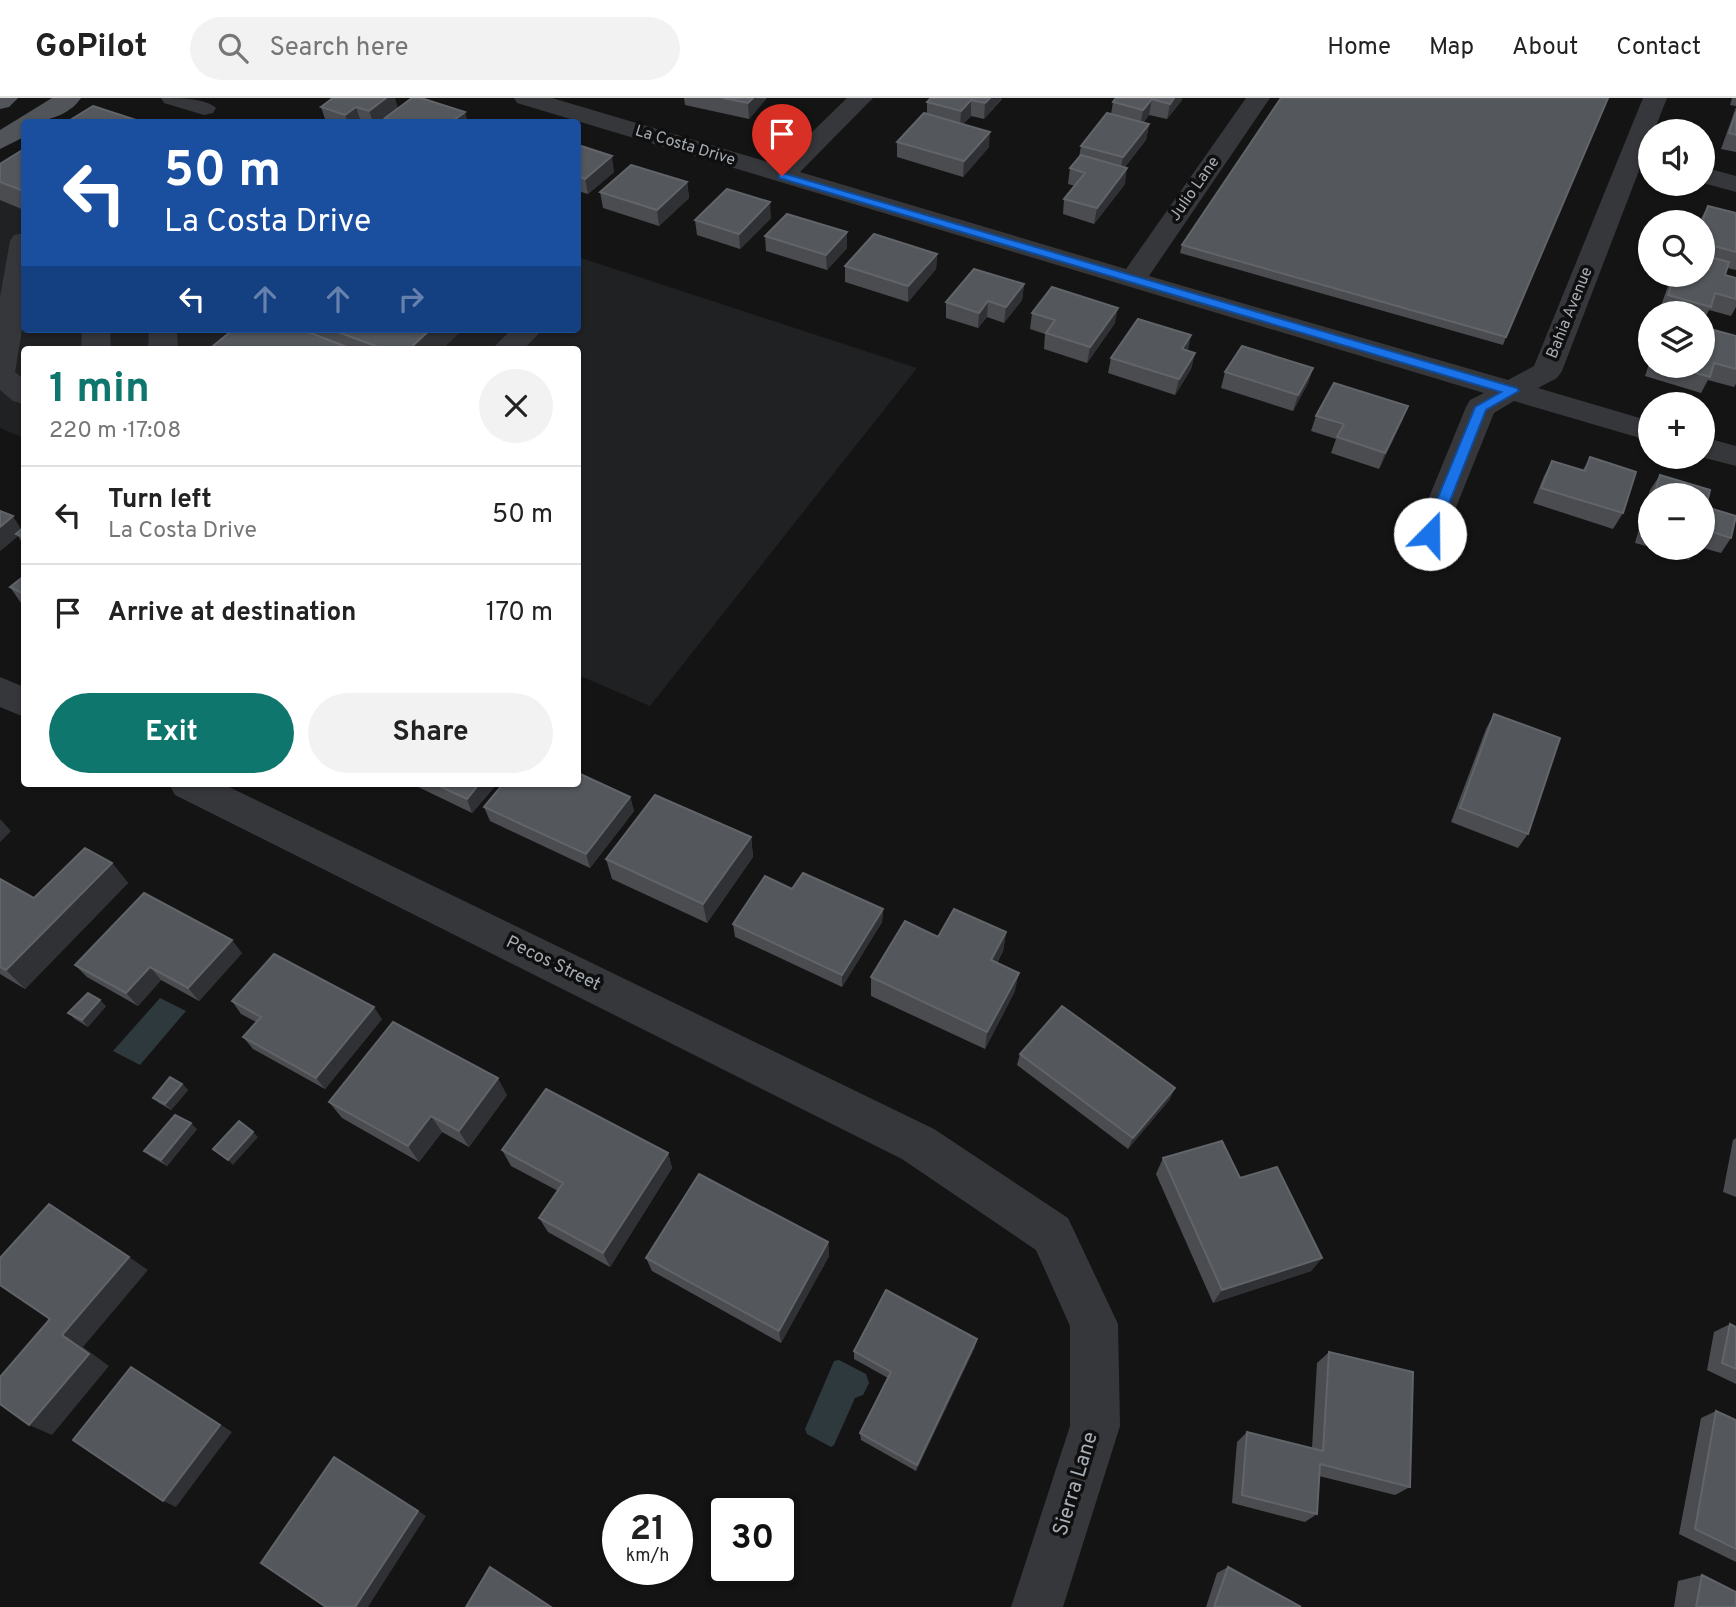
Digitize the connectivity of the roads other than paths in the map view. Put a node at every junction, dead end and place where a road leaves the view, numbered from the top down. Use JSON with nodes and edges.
{"nodes":[{"id":1,"x":6,"y":98,"type":"edge"},
{"id":2,"x":69,"y":98,"type":"edge"},
{"id":3,"x":173,"y":98,"type":"edge"},
{"id":4,"x":526,"y":98,"type":"edge"},
{"id":5,"x":860,"y":98,"type":"edge"},
{"id":6,"x":1258,"y":98,"type":"edge"},
{"id":7,"x":1655,"y":98,"type":"edge"},
{"id":8,"x":0,"y":102,"type":"edge"},
{"id":9,"x":204,"y":108,"type":"dead end"},
{"id":10,"x":35,"y":119,"type":"edge"},
{"id":11,"x":1650,"y":119,"type":"edge"},
{"id":12,"x":21,"y":128,"type":"edge"},
{"id":13,"x":0,"y":141,"type":"edge"},
{"id":14,"x":1638,"y":166,"type":"edge"},
{"id":15,"x":782,"y":176,"type":"junction"},
{"id":16,"x":1715,"y":178,"type":"edge"},
{"id":17,"x":1736,"y":184,"type":"edge"},
{"id":18,"x":0,"y":233,"type":"edge"},
{"id":19,"x":21,"y":240,"type":"edge"},
{"id":20,"x":21,"y":258,"type":"edge"},
{"id":21,"x":1132,"y":280,"type":"junction"},
{"id":22,"x":525,"y":333,"type":"edge"},
{"id":23,"x":510,"y":346,"type":"edge"},
{"id":24,"x":1513,"y":391,"type":"junction"},
{"id":25,"x":21,"y":392,"type":"edge"},
{"id":26,"x":1638,"y":427,"type":"edge"},
{"id":27,"x":1715,"y":450,"type":"edge"},
{"id":28,"x":1736,"y":456,"type":"edge"},
{"id":29,"x":1430,"y":534,"type":"dead end"},
{"id":30,"x":0,"y":691,"type":"edge"},
{"id":31,"x":21,"y":702,"type":"edge"},
{"id":32,"x":194,"y":787,"type":"edge"},
{"id":33,"x":918,"y":1144,"type":"joint"},
{"id":34,"x":1037,"y":1607,"type":"edge"}],
"edges":[{"from":1,"to":8,"type":"main road"},
{"from":2,"to":10,"type":"main road"},
{"from":3,"to":9,"type":"street"},
{"from":4,"to":15,"type":"street","name":"La Costa Drive"},
{"from":5,"to":15,"type":"street"},
{"from":6,"to":21,"type":"street","name":"Julio Lane"},
{"from":7,"to":11,"type":"street","name":"Bahia Avenue"},
{"from":12,"to":13,"type":"main road"},
{"from":14,"to":24,"type":"street","name":"Bahia Avenue"},
{"from":15,"to":21,"type":"street","name":"La Costa Drive"},
{"from":16,"to":17,"type":"street"},
{"from":18,"to":19,"type":"street"},
{"from":20,"to":25,"type":"street"},
{"from":21,"to":24,"type":"street","name":"La Costa Drive"},
{"from":22,"to":23,"type":"street"},
{"from":24,"to":26,"type":"street","name":"La Costa Drive"},
{"from":24,"to":29,"type":"street","name":"Bahia Avenue"},
{"from":27,"to":28,"type":"street"},
{"from":30,"to":31,"type":"street"},
{"from":32,"to":33,"type":"street","name":"Pecos Street"},
{"from":33,"to":34,"type":"street","name":"Sierra Lane"}]}
